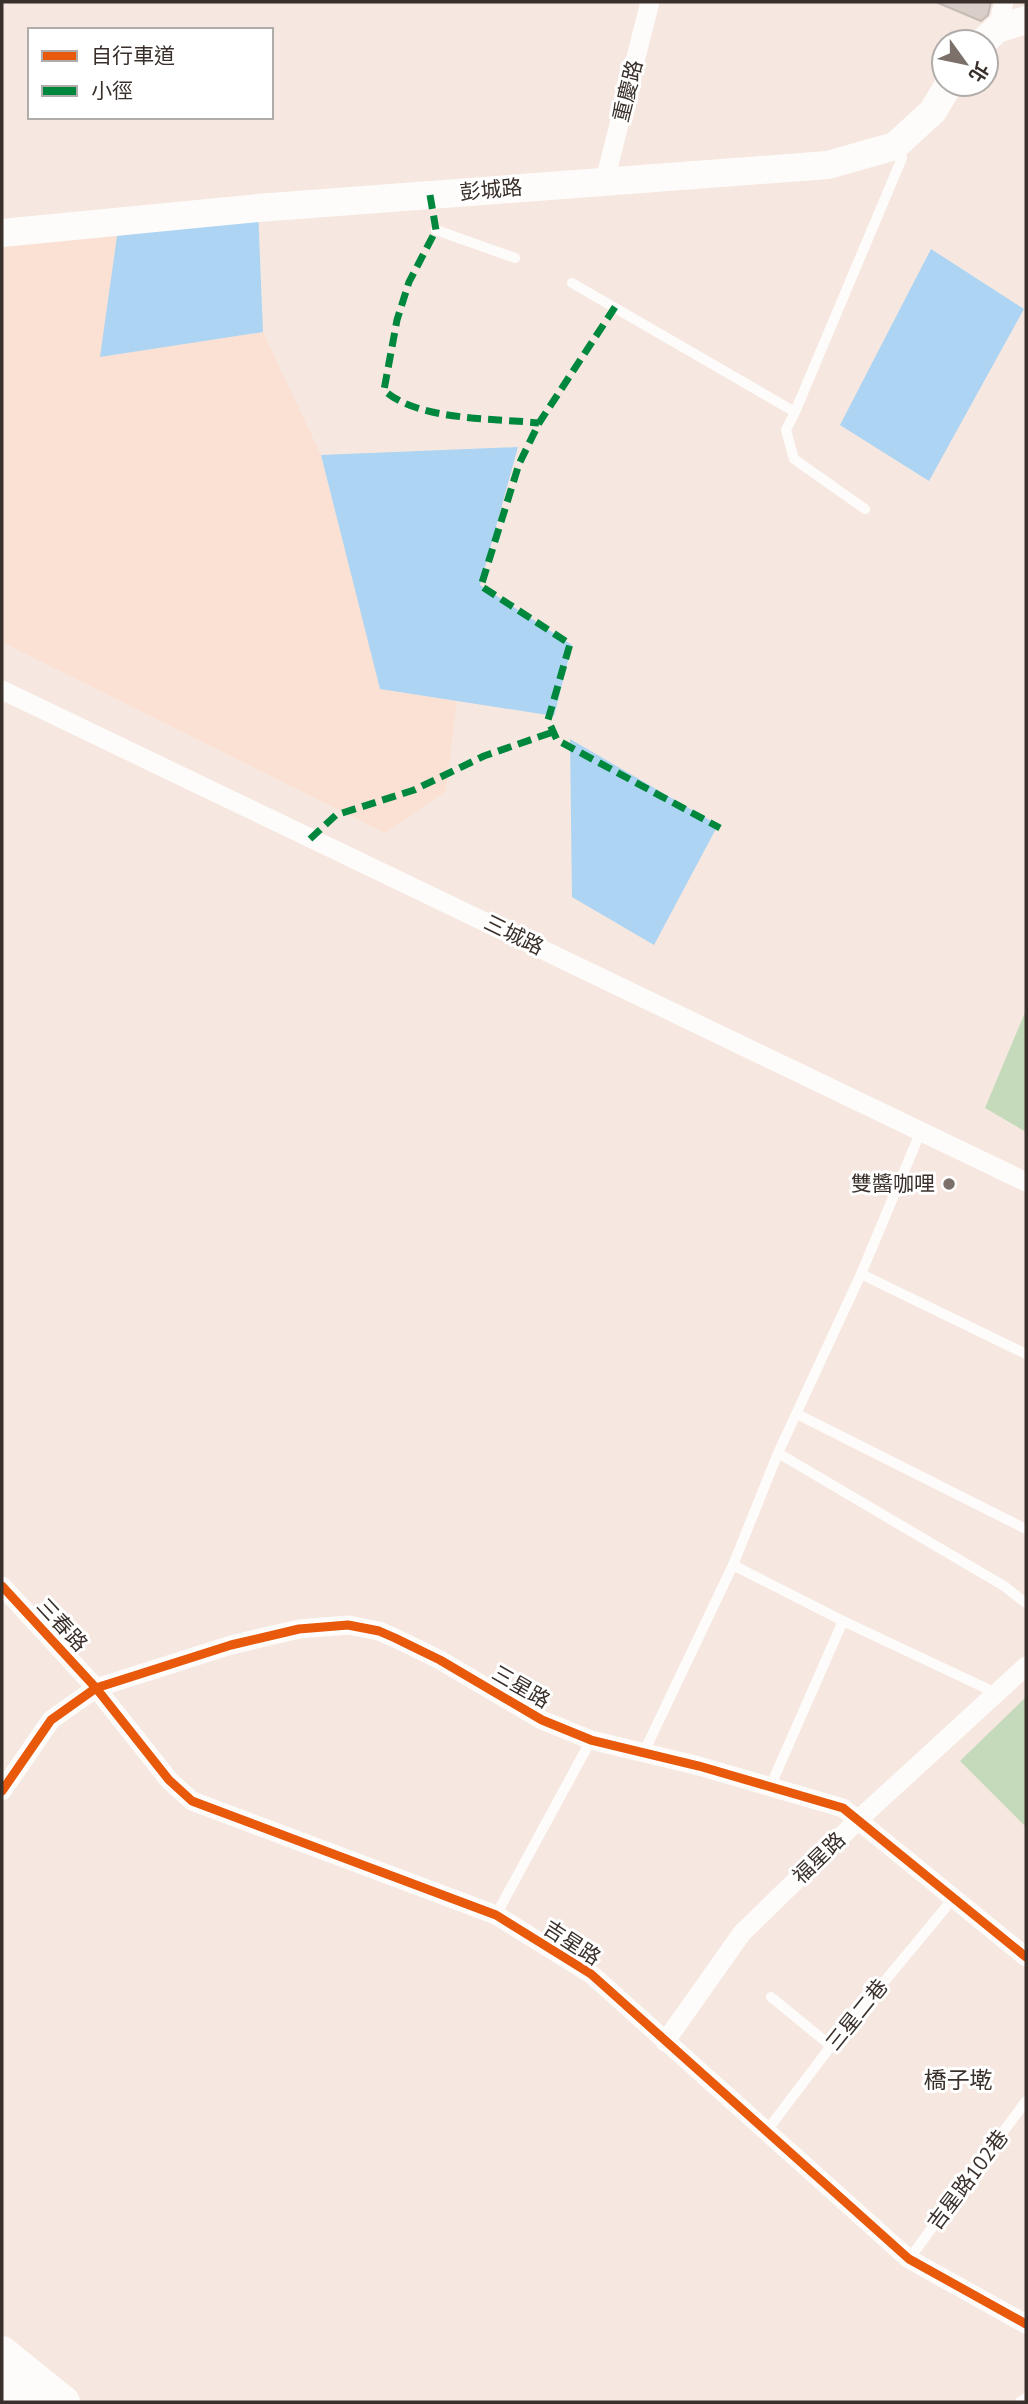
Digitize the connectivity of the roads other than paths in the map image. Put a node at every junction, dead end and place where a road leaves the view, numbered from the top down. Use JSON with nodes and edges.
{"nodes":[{"id":1,"x":650,"y":2,"type":"edge"},
{"id":2,"x":1026,"y":20,"type":"edge"},
{"id":3,"x":995,"y":24,"type":"edge"},
{"id":4,"x":941,"y":98,"type":"edge"},
{"id":5,"x":895,"y":146,"type":"junction"},
{"id":6,"x":606,"y":180,"type":"junction"},
{"id":7,"x":436,"y":230,"type":"dead end"},
{"id":8,"x":2,"y":233,"type":"edge"},
{"id":9,"x":515,"y":258,"type":"dead end"},
{"id":10,"x":572,"y":283,"type":"dead end"},
{"id":11,"x":795,"y":412,"type":"junction"},
{"id":12,"x":865,"y":509,"type":"dead end"},
{"id":13,"x":2,"y":690,"type":"edge"},
{"id":14,"x":921,"y":1131,"type":"junction"},
{"id":15,"x":1026,"y":1182,"type":"edge"},
{"id":16,"x":860,"y":1274,"type":"junction"},
{"id":17,"x":1026,"y":1354,"type":"edge"},
{"id":18,"x":797,"y":1414,"type":"junction"},
{"id":19,"x":778,"y":1453,"type":"junction"},
{"id":20,"x":1026,"y":1529,"type":"edge"},
{"id":21,"x":733,"y":1565,"type":"junction"},
{"id":22,"x":2,"y":1586,"type":"edge"},
{"id":23,"x":1026,"y":1602,"type":"edge"},
{"id":24,"x":843,"y":1621,"type":"junction"},
{"id":25,"x":1026,"y":1666,"type":"edge"},
{"id":26,"x":96,"y":1688,"type":"junction"},
{"id":27,"x":995,"y":1692,"type":"junction"},
{"id":28,"x":591,"y":1740,"type":"junction"},
{"id":29,"x":643,"y":1755,"type":"junction"},
{"id":30,"x":769,"y":1789,"type":"junction"},
{"id":31,"x":2,"y":1791,"type":"edge"},
{"id":32,"x":858,"y":1820,"type":"junction"},
{"id":33,"x":952,"y":1900,"type":"junction"},
{"id":34,"x":496,"y":1915,"type":"junction"},
{"id":35,"x":1026,"y":1957,"type":"edge"},
{"id":36,"x":771,"y":1997,"type":"dead end"},
{"id":37,"x":665,"y":2042,"type":"junction"},
{"id":38,"x":831,"y":2046,"type":"junction"},
{"id":39,"x":1026,"y":2101,"type":"edge"},
{"id":40,"x":765,"y":2133,"type":"junction"},
{"id":41,"x":909,"y":2259,"type":"junction"},
{"id":42,"x":1026,"y":2324,"type":"edge"},
{"id":43,"x":2,"y":2352,"type":"edge"},
{"id":44,"x":2,"y":2385,"type":"edge"},
{"id":45,"x":1026,"y":2398,"type":"edge"},
{"id":46,"x":25,"y":2402,"type":"edge"},
{"id":47,"x":64,"y":2402,"type":"edge"},
{"id":48,"x":1020,"y":2402,"type":"edge"}],
"edges":[{"from":1,"to":6,"type":"street","name":"重慶路"},
{"from":2,"to":3,"type":"street"},
{"from":4,"to":5,"type":"street","name":"彭城路"},
{"from":5,"to":6,"type":"street","name":"彭城路"},
{"from":5,"to":11,"type":"lane"},
{"from":6,"to":8,"type":"street","name":"彭城路"},
{"from":7,"to":9,"type":"lane"},
{"from":10,"to":11,"type":"lane"},
{"from":11,"to":12,"type":"lane"},
{"from":13,"to":14,"type":"street","name":"三城路"},
{"from":14,"to":15,"type":"street","name":"三城路"},
{"from":14,"to":16,"type":"lane"},
{"from":16,"to":17,"type":"lane"},
{"from":16,"to":18,"type":"lane"},
{"from":18,"to":19,"type":"lane"},
{"from":18,"to":20,"type":"lane"},
{"from":19,"to":21,"type":"lane"},
{"from":19,"to":23,"type":"lane"},
{"from":21,"to":24,"type":"lane"},
{"from":21,"to":29,"type":"lane"},
{"from":22,"to":26,"type":"street","name":"三春路"},
{"from":24,"to":27,"type":"lane"},
{"from":24,"to":30,"type":"lane"},
{"from":25,"to":27,"type":"street","name":"福星路"},
{"from":26,"to":28,"type":"street","name":"三星路"},
{"from":26,"to":31,"type":"street","name":"三星路"},
{"from":26,"to":34,"type":"street","name":"吉星路"},
{"from":27,"to":32,"type":"street","name":"福星路"},
{"from":28,"to":29,"type":"street","name":"三星路"},
{"from":28,"to":34,"type":"lane"},
{"from":29,"to":30,"type":"street","name":"三星路"},
{"from":30,"to":32,"type":"street","name":"三星路"},
{"from":32,"to":33,"type":"street","name":"三星路"},
{"from":32,"to":37,"type":"street","name":"福星路"},
{"from":33,"to":35,"type":"street","name":"三星路"},
{"from":33,"to":38,"type":"lane","name":"三星二巷"},
{"from":34,"to":37,"type":"street","name":"吉星路"},
{"from":36,"to":38,"type":"lane"},
{"from":37,"to":40,"type":"street","name":"吉星路"},
{"from":38,"to":40,"type":"lane","name":"三星二巷"},
{"from":39,"to":41,"type":"lane","name":"吉星路102巷"},
{"from":40,"to":41,"type":"street","name":"吉星路"},
{"from":41,"to":42,"type":"street","name":"吉星路"},
{"from":43,"to":47,"type":"main road"},
{"from":44,"to":46,"type":"main road"},
{"from":45,"to":48,"type":"lane"}]}
